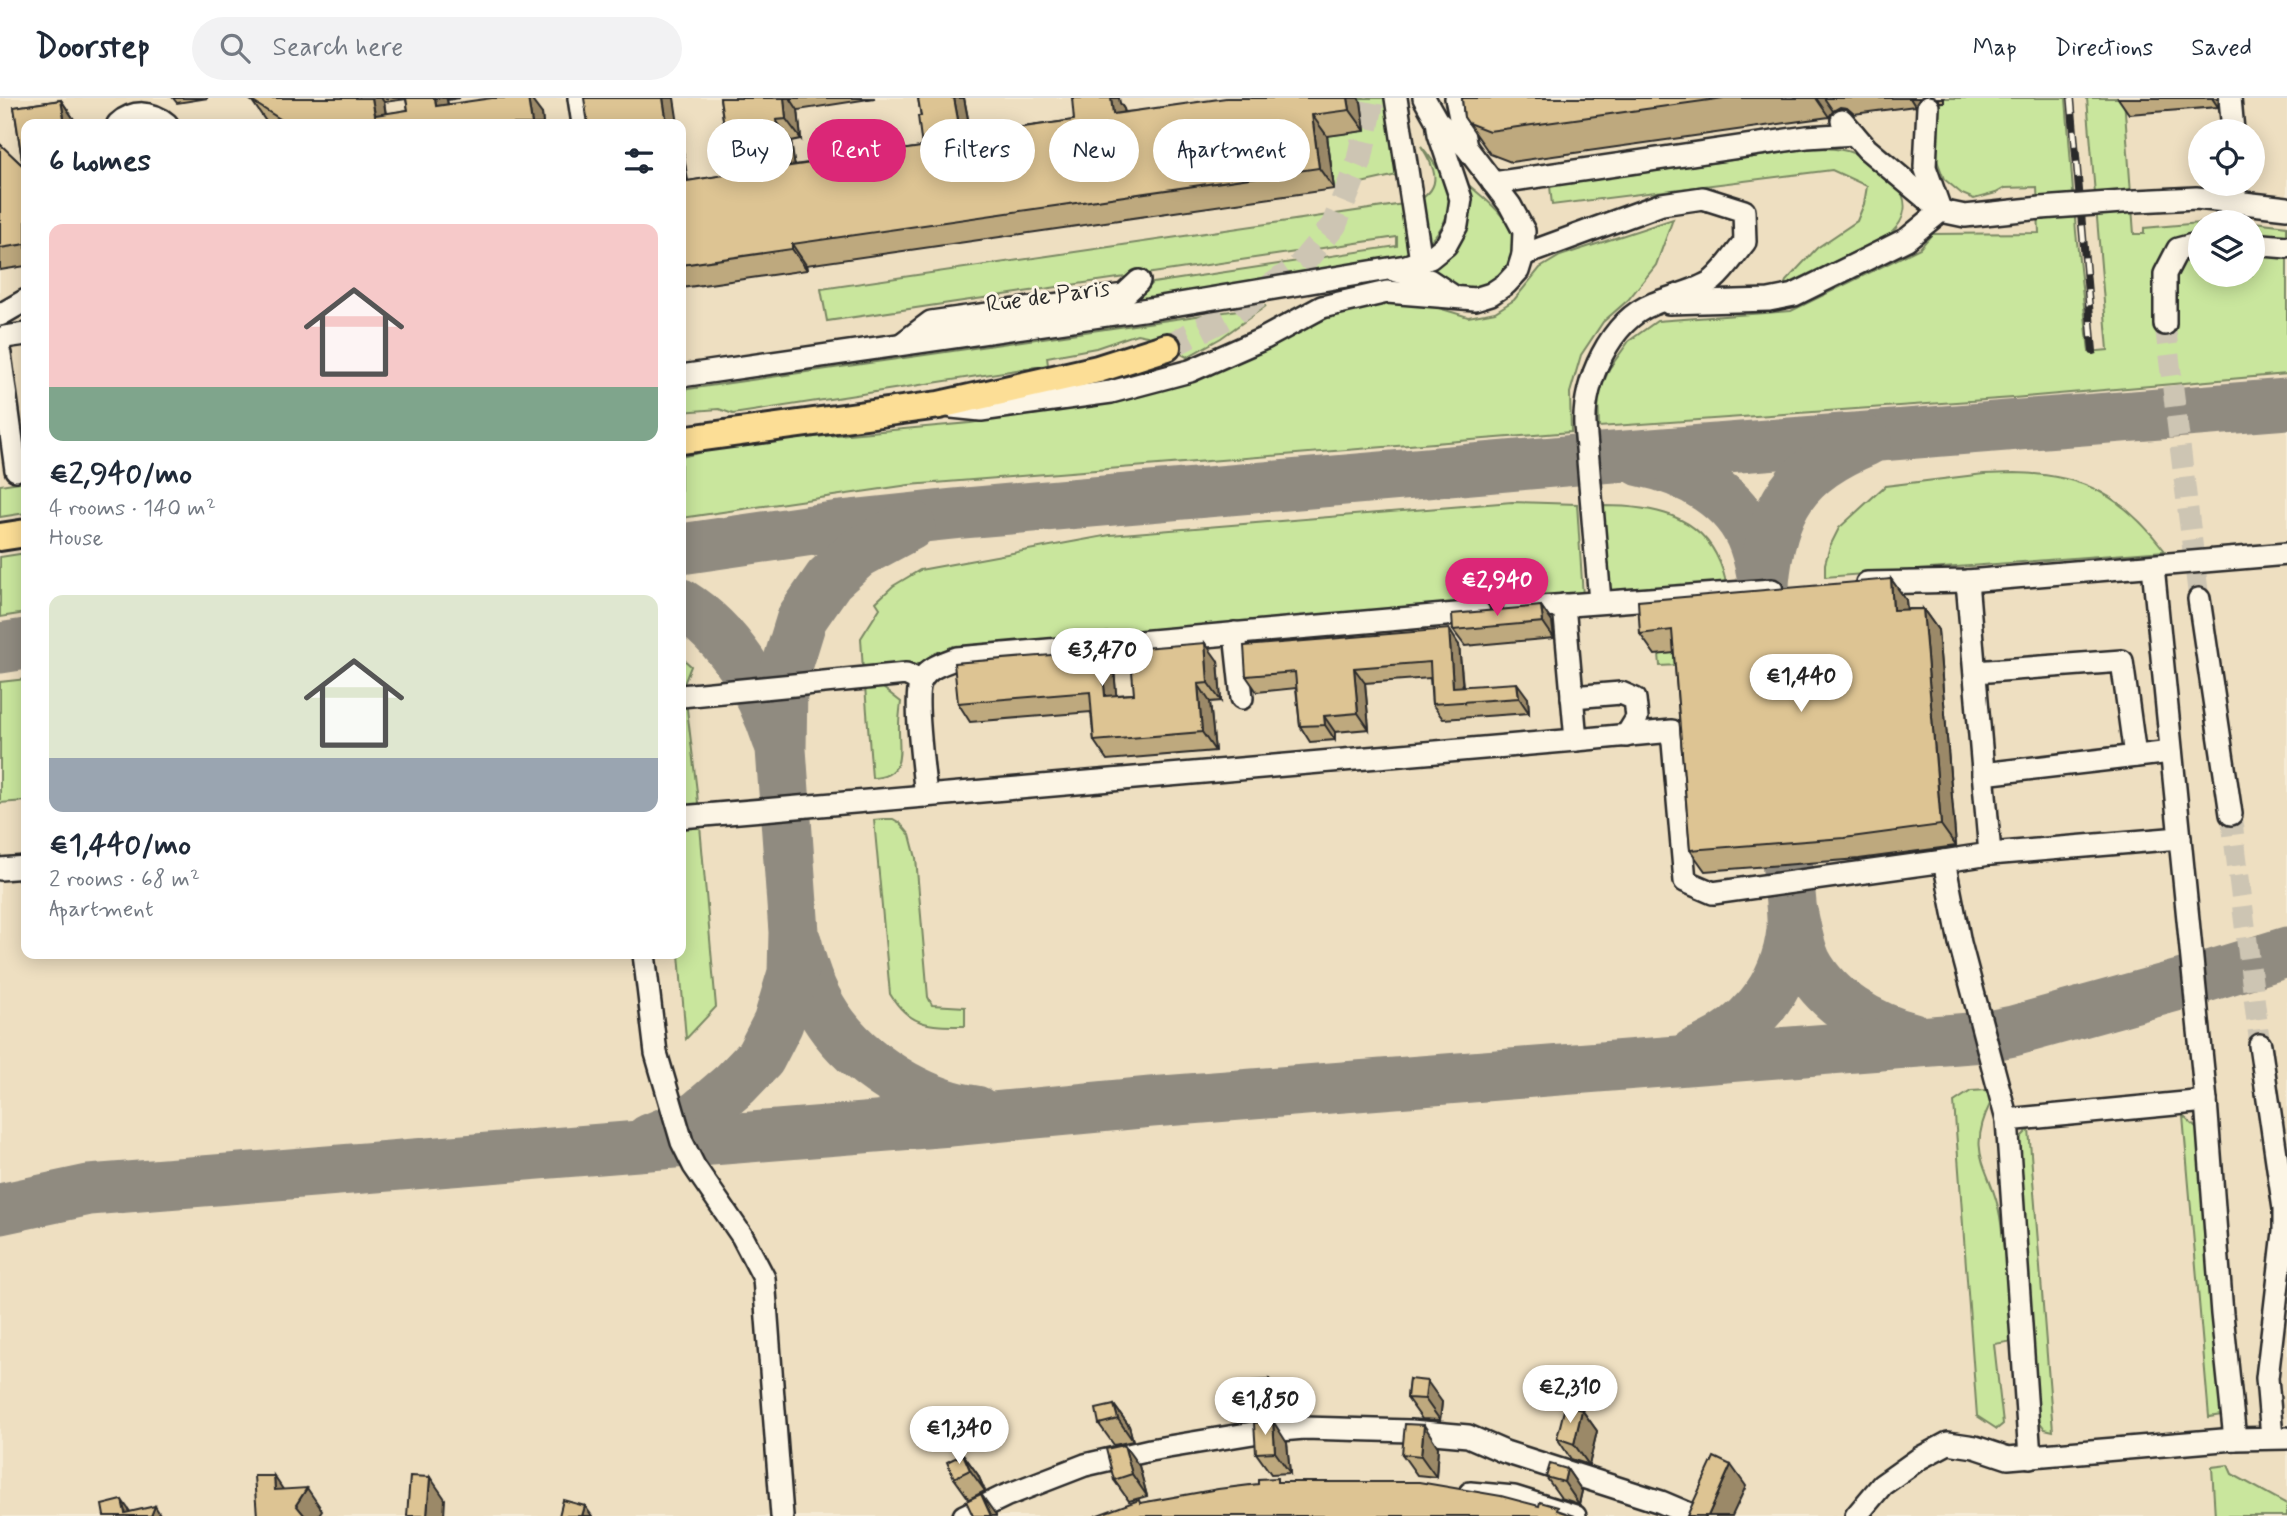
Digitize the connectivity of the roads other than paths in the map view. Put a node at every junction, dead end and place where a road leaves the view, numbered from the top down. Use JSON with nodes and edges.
{"nodes":[{"id":1,"x":579,"y":98,"type":"edge"},
{"id":2,"x":1396,"y":98,"type":"edge"},
{"id":3,"x":1424,"y":98,"type":"edge"},
{"id":4,"x":1456,"y":98,"type":"edge"},
{"id":5,"x":2230,"y":98,"type":"edge"},
{"id":6,"x":1928,"y":107,"type":"dead end"},
{"id":7,"x":126,"y":119,"type":"edge"},
{"id":8,"x":158,"y":119,"type":"edge"},
{"id":9,"x":582,"y":119,"type":"edge"},
{"id":10,"x":2232,"y":119,"type":"edge"},
{"id":11,"x":1437,"y":121,"type":"junction"},
{"id":12,"x":1466,"y":147,"type":"junction"},
{"id":13,"x":1493,"y":183,"type":"junction"},
{"id":14,"x":2212,"y":196,"type":"edge"},
{"id":15,"x":2245,"y":196,"type":"edge"},
{"id":16,"x":2287,"y":208,"type":"edge"},
{"id":17,"x":1941,"y":211,"type":"junction"},
{"id":18,"x":2265,"y":245,"type":"edge"},
{"id":19,"x":2188,"y":246,"type":"edge"},
{"id":20,"x":2287,"y":247,"type":"edge"},
{"id":21,"x":1523,"y":255,"type":"junction"},
{"id":22,"x":1421,"y":261,"type":"junction"},
{"id":23,"x":1388,"y":269,"type":"junction"},
{"id":24,"x":1139,"y":281,"type":"dead end"},
{"id":25,"x":1455,"y":297,"type":"junction"},
{"id":26,"x":21,"y":303,"type":"edge"},
{"id":27,"x":1653,"y":304,"type":"junction"},
{"id":28,"x":0,"y":315,"type":"edge"},
{"id":29,"x":2165,"y":324,"type":"tunnel mouth"},
{"id":30,"x":21,"y":335,"type":"edge"},
{"id":31,"x":0,"y":344,"type":"edge"},
{"id":32,"x":901,"y":344,"type":"junction"},
{"id":33,"x":1167,"y":347,"type":"tunnel mouth"},
{"id":34,"x":0,"y":354,"type":"edge"},
{"id":35,"x":686,"y":375,"type":"edge"},
{"id":36,"x":939,"y":405,"type":"junction"},
{"id":37,"x":0,"y":435,"type":"edge"},
{"id":38,"x":686,"y":439,"type":"edge"},
{"id":39,"x":12,"y":471,"type":"edge"},
{"id":40,"x":21,"y":534,"type":"edge"},
{"id":41,"x":0,"y":537,"type":"edge"},
{"id":42,"x":2287,"y":554,"type":"edge"},
{"id":43,"x":2153,"y":566,"type":"junction"},
{"id":44,"x":1967,"y":581,"type":"junction"},
{"id":45,"x":1847,"y":585,"type":"edge"},
{"id":46,"x":1792,"y":588,"type":"edge"},
{"id":47,"x":2199,"y":599,"type":"tunnel mouth"},
{"id":48,"x":1600,"y":601,"type":"junction"},
{"id":49,"x":1564,"y":605,"type":"junction"},
{"id":50,"x":1235,"y":633,"type":"junction"},
{"id":51,"x":1975,"y":672,"type":"junction"},
{"id":52,"x":920,"y":681,"type":"junction"},
{"id":53,"x":686,"y":696,"type":"edge"},
{"id":54,"x":1572,"y":697,"type":"junction"},
{"id":55,"x":1242,"y":698,"type":"dead end"},
{"id":56,"x":1626,"y":736,"type":"junction"},
{"id":57,"x":1576,"y":740,"type":"junction"},
{"id":58,"x":2171,"y":752,"type":"junction"},
{"id":59,"x":2135,"y":756,"type":"junction"},
{"id":60,"x":1983,"y":774,"type":"junction"},
{"id":61,"x":926,"y":796,"type":"junction"},
{"id":62,"x":2231,"y":814,"type":"tunnel mouth"},
{"id":63,"x":686,"y":817,"type":"edge"},
{"id":64,"x":2180,"y":838,"type":"junction"},
{"id":65,"x":1990,"y":854,"type":"junction"},
{"id":66,"x":1944,"y":861,"type":"junction"},
{"id":67,"x":21,"y":867,"type":"edge"},
{"id":68,"x":0,"y":869,"type":"edge"},
{"id":69,"x":645,"y":959,"type":"edge"},
{"id":70,"x":2260,"y":1045,"type":"tunnel mouth"},
{"id":71,"x":2206,"y":1101,"type":"junction"},
{"id":72,"x":2007,"y":1120,"type":"junction"},
{"id":73,"x":2280,"y":1437,"type":"edge"},
{"id":74,"x":2235,"y":1439,"type":"junction"},
{"id":75,"x":2030,"y":1457,"type":"junction"},
{"id":76,"x":1449,"y":1491,"type":"edge"},
{"id":77,"x":782,"y":1516,"type":"edge"},
{"id":78,"x":964,"y":1516,"type":"edge"},
{"id":79,"x":1575,"y":1516,"type":"edge"},
{"id":80,"x":1694,"y":1516,"type":"edge"},
{"id":81,"x":1856,"y":1516,"type":"edge"}],
"edges":[{"from":1,"to":9,"type":"street"},
{"from":2,"to":22,"type":"street"},
{"from":3,"to":11,"type":"street"},
{"from":4,"to":12,"type":"street"},
{"from":5,"to":10,"type":"street"},
{"from":6,"to":17,"type":"street"},
{"from":7,"to":8,"type":"street"},
{"from":11,"to":12,"type":"street"},
{"from":11,"to":22,"type":"street"},
{"from":12,"to":13,"type":"street"},
{"from":13,"to":17,"type":"street"},
{"from":13,"to":21,"type":"street"},
{"from":14,"to":17,"type":"street","bridge":true},
{"from":15,"to":16,"type":"street"},
{"from":17,"to":27,"type":"street"},
{"from":18,"to":20,"type":"street"},
{"from":19,"to":29,"type":"street"},
{"from":21,"to":25,"type":"street"},
{"from":21,"to":27,"type":"street"},
{"from":22,"to":23,"type":"street","name":"Rue de Paris"},
{"from":23,"to":25,"type":"street"},
{"from":23,"to":32,"type":"street","name":"Rue de Paris"},
{"from":24,"to":32,"type":"street"},
{"from":25,"to":36,"type":"street"},
{"from":26,"to":28,"type":"street"},
{"from":27,"to":48,"type":"street"},
{"from":30,"to":31,"type":"street"},
{"from":32,"to":35,"type":"street","name":"Rue de Paris"},
{"from":33,"to":36,"type":"main road"},
{"from":34,"to":39,"type":"street"},
{"from":36,"to":38,"type":"main road"},
{"from":37,"to":39,"type":"street"},
{"from":40,"to":41,"type":"main road"},
{"from":42,"to":43,"type":"street"},
{"from":43,"to":44,"type":"street"},
{"from":43,"to":58,"type":"street"},
{"from":44,"to":45,"type":"street"},
{"from":44,"to":51,"type":"street"},
{"from":46,"to":48,"type":"street"},
{"from":47,"to":62,"type":"street"},
{"from":48,"to":49,"type":"street"},
{"from":49,"to":50,"type":"street"},
{"from":49,"to":54,"type":"street"},
{"from":50,"to":52,"type":"street"},
{"from":50,"to":55,"type":"street"},
{"from":51,"to":59,"type":"street"},
{"from":51,"to":60,"type":"street"},
{"from":52,"to":53,"type":"street"},
{"from":52,"to":61,"type":"street"},
{"from":54,"to":56,"type":"street"},
{"from":54,"to":57,"type":"street"},
{"from":56,"to":57,"type":"street"},
{"from":56,"to":66,"type":"street"},
{"from":57,"to":61,"type":"street"},
{"from":58,"to":59,"type":"street"},
{"from":58,"to":64,"type":"street"},
{"from":59,"to":60,"type":"street"},
{"from":60,"to":65,"type":"street"},
{"from":61,"to":63,"type":"street"},
{"from":64,"to":65,"type":"street"},
{"from":64,"to":71,"type":"street"},
{"from":65,"to":66,"type":"street"},
{"from":66,"to":72,"type":"street"},
{"from":67,"to":68,"type":"street"},
{"from":69,"to":77,"type":"street"},
{"from":70,"to":73,"type":"street"},
{"from":71,"to":72,"type":"street"},
{"from":71,"to":74,"type":"street"},
{"from":72,"to":75,"type":"street"},
{"from":73,"to":74,"type":"street"},
{"from":74,"to":75,"type":"street"},
{"from":75,"to":81,"type":"street"},
{"from":76,"to":79,"type":"street"},
{"from":78,"to":80,"type":"street"}]}
